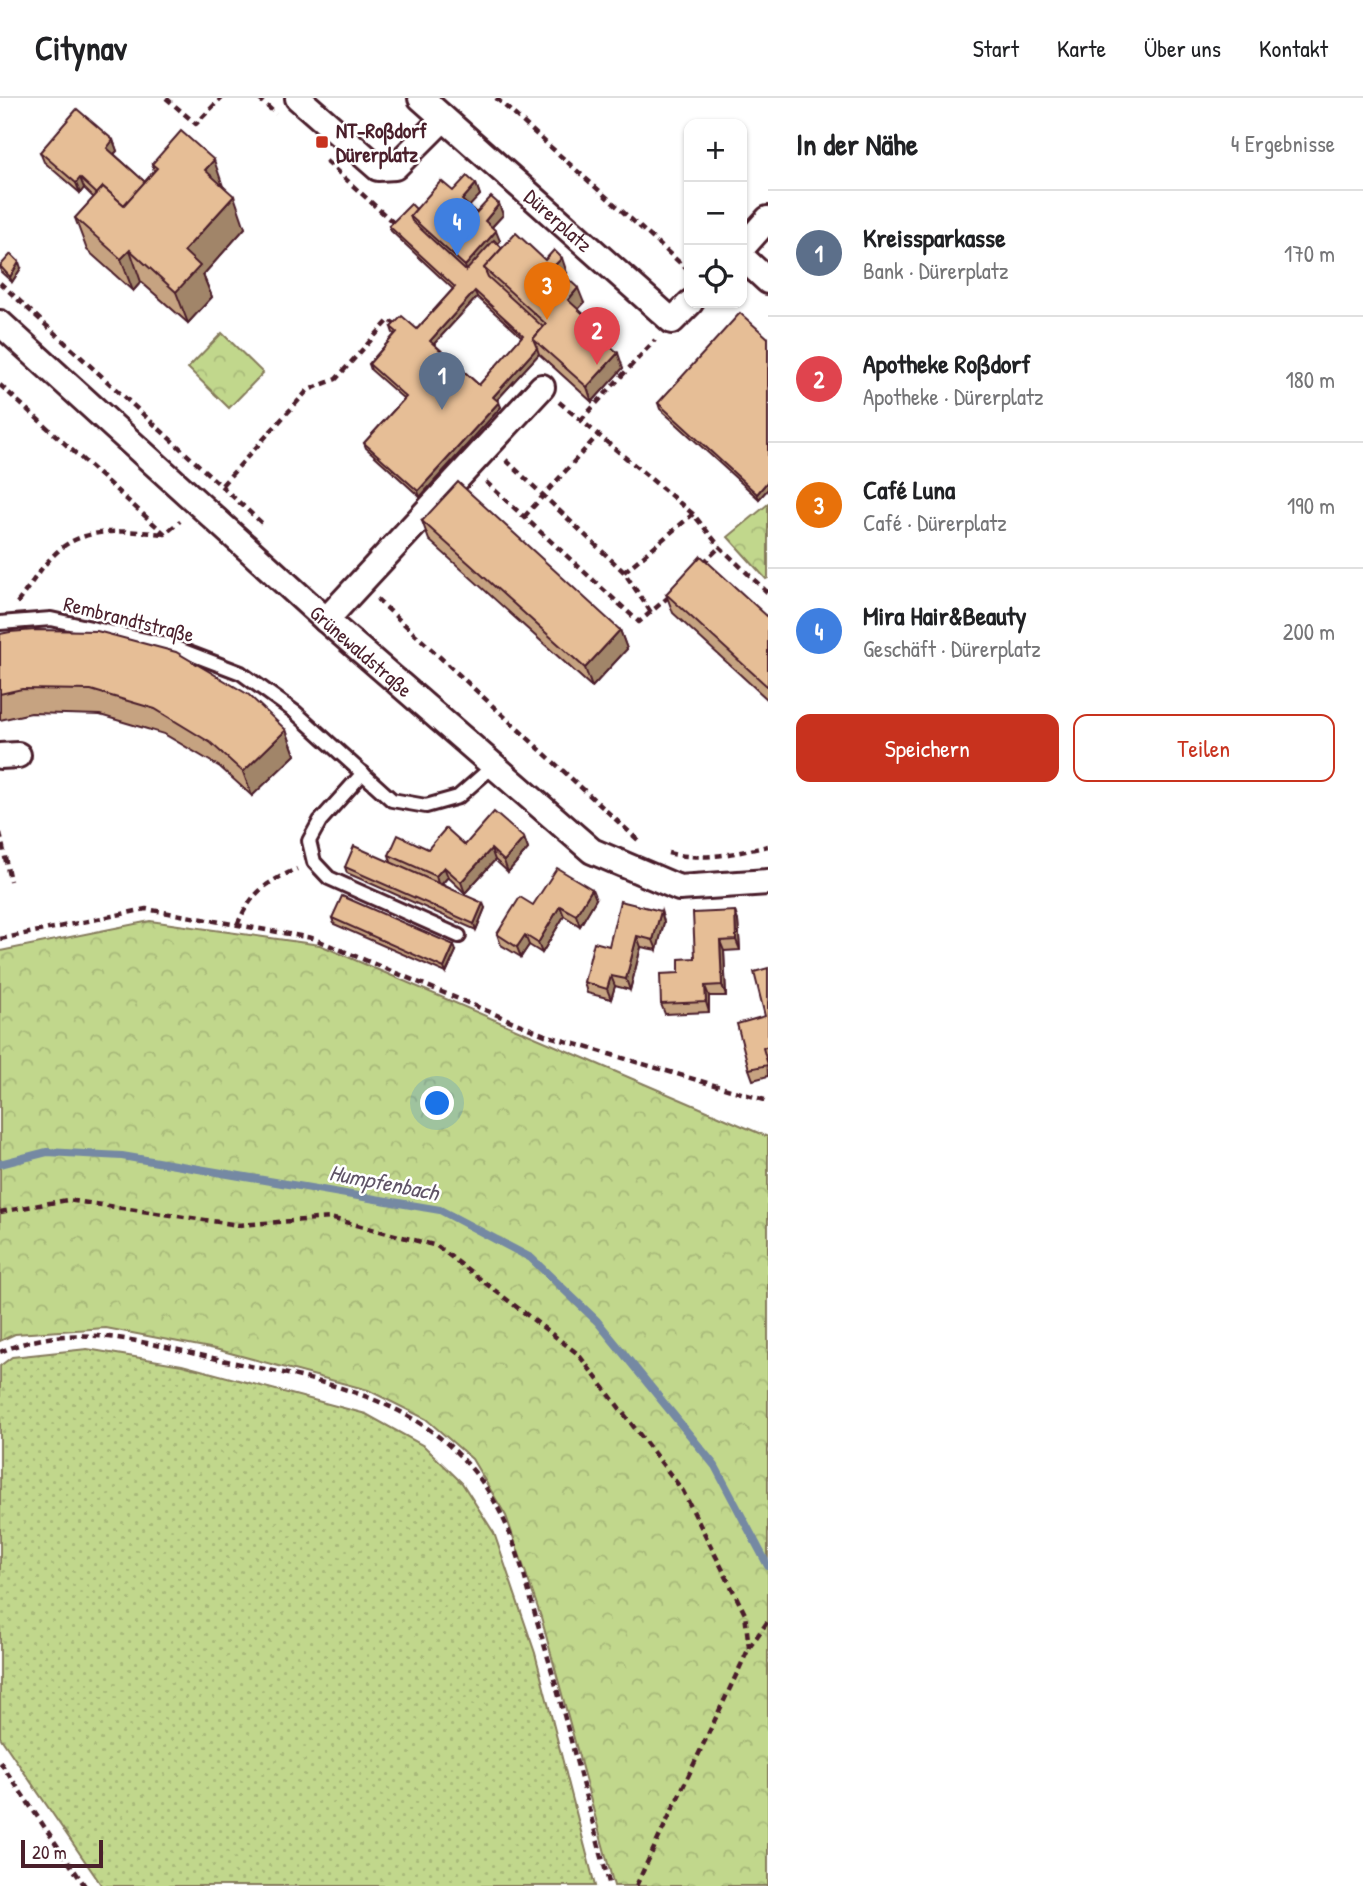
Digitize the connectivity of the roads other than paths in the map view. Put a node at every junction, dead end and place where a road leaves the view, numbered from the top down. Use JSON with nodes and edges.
{"nodes":[{"id":1,"x":298,"y":98,"type":"edge"},
{"id":2,"x":421,"y":98,"type":"edge"},
{"id":3,"x":443,"y":119,"type":"junction"},
{"id":4,"x":768,"y":219,"type":"edge"},
{"id":5,"x":745,"y":245,"type":"edge"},
{"id":6,"x":747,"y":262,"type":"edge"},
{"id":7,"x":768,"y":281,"type":"edge"},
{"id":8,"x":685,"y":308,"type":"edge"},
{"id":9,"x":0,"y":323,"type":"edge"},
{"id":10,"x":542,"y":387,"type":"road end"},
{"id":11,"x":326,"y":621,"type":"junction"},
{"id":12,"x":0,"y":623,"type":"edge"},
{"id":13,"x":492,"y":767,"type":"junction"},
{"id":14,"x":363,"y":773,"type":"junction"},
{"id":15,"x":768,"y":882,"type":"edge"},
{"id":16,"x":458,"y":936,"type":"dead end"}],
"edges":[{"from":1,"to":3,"type":"street"},
{"from":2,"to":3,"type":"street","name":"Dürerplatz"},
{"from":3,"to":8,"type":"street","name":"Dürerplatz"},
{"from":4,"to":5,"type":"street"},
{"from":6,"to":7,"type":"street"},
{"from":9,"to":11,"type":"street","name":"Grünewaldstraße"},
{"from":10,"to":11,"type":"street"},
{"from":11,"to":13,"type":"street","name":"Grünewaldstraße"},
{"from":12,"to":14,"type":"lane","name":"Rembrandtstraße"},
{"from":13,"to":14,"type":"lane","name":"Rembrandtstraße"},
{"from":13,"to":15,"type":"street","name":"Grünewaldstraße"},
{"from":14,"to":16,"type":"lane"}]}
